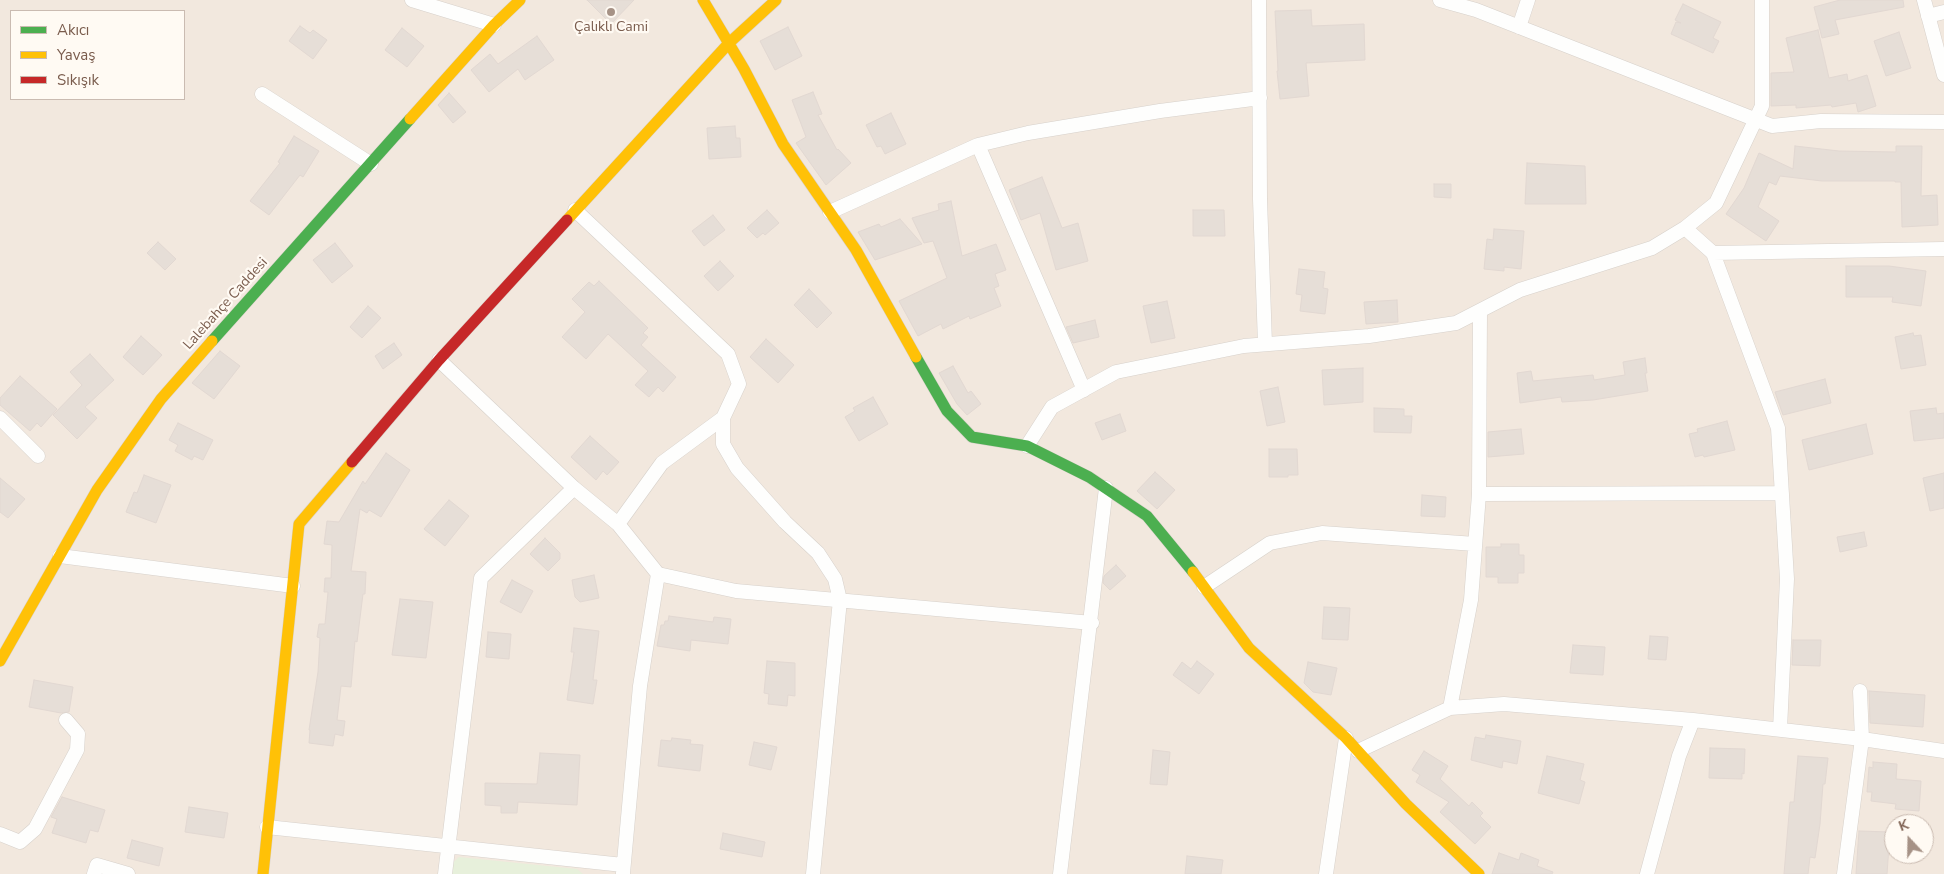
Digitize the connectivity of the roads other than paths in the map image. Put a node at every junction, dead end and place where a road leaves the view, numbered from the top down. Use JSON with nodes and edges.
{"nodes":[{"id":1,"x":412,"y":0,"type":"edge"},
{"id":2,"x":520,"y":0,"type":"edge"},
{"id":3,"x":703,"y":0,"type":"edge"},
{"id":4,"x":776,"y":0,"type":"edge"},
{"id":5,"x":1259,"y":0,"type":"edge"},
{"id":6,"x":1440,"y":0,"type":"edge"},
{"id":7,"x":1528,"y":0,"type":"edge"},
{"id":8,"x":1762,"y":0,"type":"edge"},
{"id":9,"x":1924,"y":0,"type":"edge"},
{"id":10,"x":1944,"y":12,"type":"edge"},
{"id":11,"x":1928,"y":16,"type":"junction"},
{"id":12,"x":494,"y":25,"type":"junction"},
{"id":13,"x":1519,"y":27,"type":"junction"},
{"id":14,"x":729,"y":42,"type":"junction"},
{"id":15,"x":1944,"y":75,"type":"edge"},
{"id":16,"x":262,"y":94,"type":"dead end"},
{"id":17,"x":1260,"y":98,"type":"junction"},
{"id":18,"x":1755,"y":120,"type":"junction"},
{"id":19,"x":1944,"y":122,"type":"edge"},
{"id":20,"x":978,"y":145,"type":"junction"},
{"id":21,"x":371,"y":164,"type":"junction"},
{"id":22,"x":576,"y":210,"type":"junction"},
{"id":23,"x":830,"y":212,"type":"junction"},
{"id":24,"x":1685,"y":228,"type":"junction"},
{"id":25,"x":1944,"y":249,"type":"edge"},
{"id":26,"x":1713,"y":252,"type":"junction"},
{"id":27,"x":1480,"y":311,"type":"junction"},
{"id":28,"x":1265,"y":344,"type":"junction"},
{"id":29,"x":439,"y":360,"type":"junction"},
{"id":30,"x":1084,"y":390,"type":"junction"},
{"id":31,"x":0,"y":418,"type":"edge"},
{"id":32,"x":723,"y":418,"type":"junction"},
{"id":33,"x":1027,"y":446,"type":"junction"},
{"id":34,"x":38,"y":456,"type":"dead end"},
{"id":35,"x":574,"y":488,"type":"junction"},
{"id":36,"x":1106,"y":488,"type":"junction"},
{"id":37,"x":1782,"y":493,"type":"junction"},
{"id":38,"x":1479,"y":494,"type":"junction"},
{"id":39,"x":618,"y":524,"type":"junction"},
{"id":40,"x":1475,"y":544,"type":"junction"},
{"id":41,"x":60,"y":556,"type":"junction"},
{"id":42,"x":658,"y":574,"type":"junction"},
{"id":43,"x":293,"y":586,"type":"junction"},
{"id":44,"x":1204,"y":586,"type":"junction"},
{"id":45,"x":840,"y":600,"type":"junction"},
{"id":46,"x":1092,"y":622,"type":"junction"},
{"id":47,"x":0,"y":661,"type":"edge"},
{"id":48,"x":1860,"y":691,"type":"dead end"},
{"id":49,"x":1450,"y":708,"type":"junction"},
{"id":50,"x":66,"y":720,"type":"dead end"},
{"id":51,"x":1693,"y":720,"type":"junction"},
{"id":52,"x":1780,"y":729,"type":"junction"},
{"id":53,"x":1346,"y":738,"type":"junction"},
{"id":54,"x":1862,"y":739,"type":"junction"},
{"id":55,"x":1358,"y":751,"type":"junction"},
{"id":56,"x":1944,"y":751,"type":"edge"},
{"id":57,"x":266,"y":827,"type":"junction"},
{"id":58,"x":0,"y":834,"type":"edge"},
{"id":59,"x":448,"y":846,"type":"junction"},
{"id":60,"x":623,"y":870,"type":"edge"},
{"id":61,"x":94,"y":874,"type":"edge"},
{"id":62,"x":128,"y":874,"type":"edge"},
{"id":63,"x":263,"y":874,"type":"edge"},
{"id":64,"x":445,"y":874,"type":"edge"},
{"id":65,"x":813,"y":874,"type":"edge"},
{"id":66,"x":1060,"y":874,"type":"edge"},
{"id":67,"x":1326,"y":874,"type":"edge"},
{"id":68,"x":1479,"y":874,"type":"edge"},
{"id":69,"x":1647,"y":874,"type":"edge"},
{"id":70,"x":1844,"y":874,"type":"edge"}],
"edges":[{"from":1,"to":12,"type":"street"},
{"from":2,"to":12,"type":"street","name":"Lalebahçe Caddesi"},
{"from":3,"to":14,"type":"street"},
{"from":4,"to":14,"type":"street"},
{"from":5,"to":17,"type":"street"},
{"from":6,"to":13,"type":"street"},
{"from":7,"to":13,"type":"street"},
{"from":8,"to":18,"type":"street"},
{"from":9,"to":11,"type":"street"},
{"from":10,"to":11,"type":"street"},
{"from":11,"to":15,"type":"street"},
{"from":12,"to":21,"type":"street","name":"Lalebahçe Caddesi"},
{"from":13,"to":18,"type":"street"},
{"from":14,"to":22,"type":"street"},
{"from":14,"to":23,"type":"street"},
{"from":16,"to":21,"type":"street"},
{"from":17,"to":20,"type":"street"},
{"from":17,"to":28,"type":"street"},
{"from":18,"to":19,"type":"street"},
{"from":18,"to":24,"type":"street"},
{"from":20,"to":23,"type":"street"},
{"from":20,"to":30,"type":"street"},
{"from":21,"to":41,"type":"street","name":"Lalebahçe Caddesi"},
{"from":22,"to":29,"type":"street"},
{"from":22,"to":32,"type":"street"},
{"from":23,"to":33,"type":"street"},
{"from":24,"to":26,"type":"street"},
{"from":24,"to":27,"type":"street"},
{"from":25,"to":26,"type":"street"},
{"from":26,"to":37,"type":"street"},
{"from":27,"to":28,"type":"street"},
{"from":27,"to":38,"type":"street"},
{"from":28,"to":30,"type":"street"},
{"from":29,"to":35,"type":"street"},
{"from":29,"to":43,"type":"street"},
{"from":30,"to":33,"type":"street"},
{"from":31,"to":34,"type":"street"},
{"from":32,"to":39,"type":"street"},
{"from":32,"to":45,"type":"street"},
{"from":33,"to":36,"type":"street"},
{"from":35,"to":39,"type":"street"},
{"from":35,"to":59,"type":"street"},
{"from":36,"to":44,"type":"street"},
{"from":36,"to":46,"type":"street"},
{"from":37,"to":38,"type":"street"},
{"from":37,"to":52,"type":"street"},
{"from":38,"to":40,"type":"street"},
{"from":39,"to":42,"type":"street"},
{"from":40,"to":44,"type":"street"},
{"from":40,"to":49,"type":"street"},
{"from":41,"to":43,"type":"street"},
{"from":41,"to":47,"type":"street","name":"Lalebahçe Caddesi"},
{"from":42,"to":45,"type":"street"},
{"from":42,"to":60,"type":"street"},
{"from":43,"to":57,"type":"street"},
{"from":44,"to":53,"type":"street"},
{"from":45,"to":46,"type":"street"},
{"from":45,"to":65,"type":"street"},
{"from":46,"to":66,"type":"street"},
{"from":48,"to":54,"type":"street"},
{"from":49,"to":51,"type":"street"},
{"from":49,"to":55,"type":"street"},
{"from":50,"to":58,"type":"street"},
{"from":51,"to":52,"type":"street"},
{"from":51,"to":69,"type":"street"},
{"from":52,"to":54,"type":"street"},
{"from":53,"to":55,"type":"street"},
{"from":53,"to":67,"type":"street"},
{"from":54,"to":56,"type":"street"},
{"from":54,"to":70,"type":"street"},
{"from":55,"to":68,"type":"street"},
{"from":57,"to":59,"type":"street"},
{"from":57,"to":63,"type":"street"},
{"from":59,"to":60,"type":"street"},
{"from":59,"to":64,"type":"street"},
{"from":61,"to":62,"type":"street"}]}
